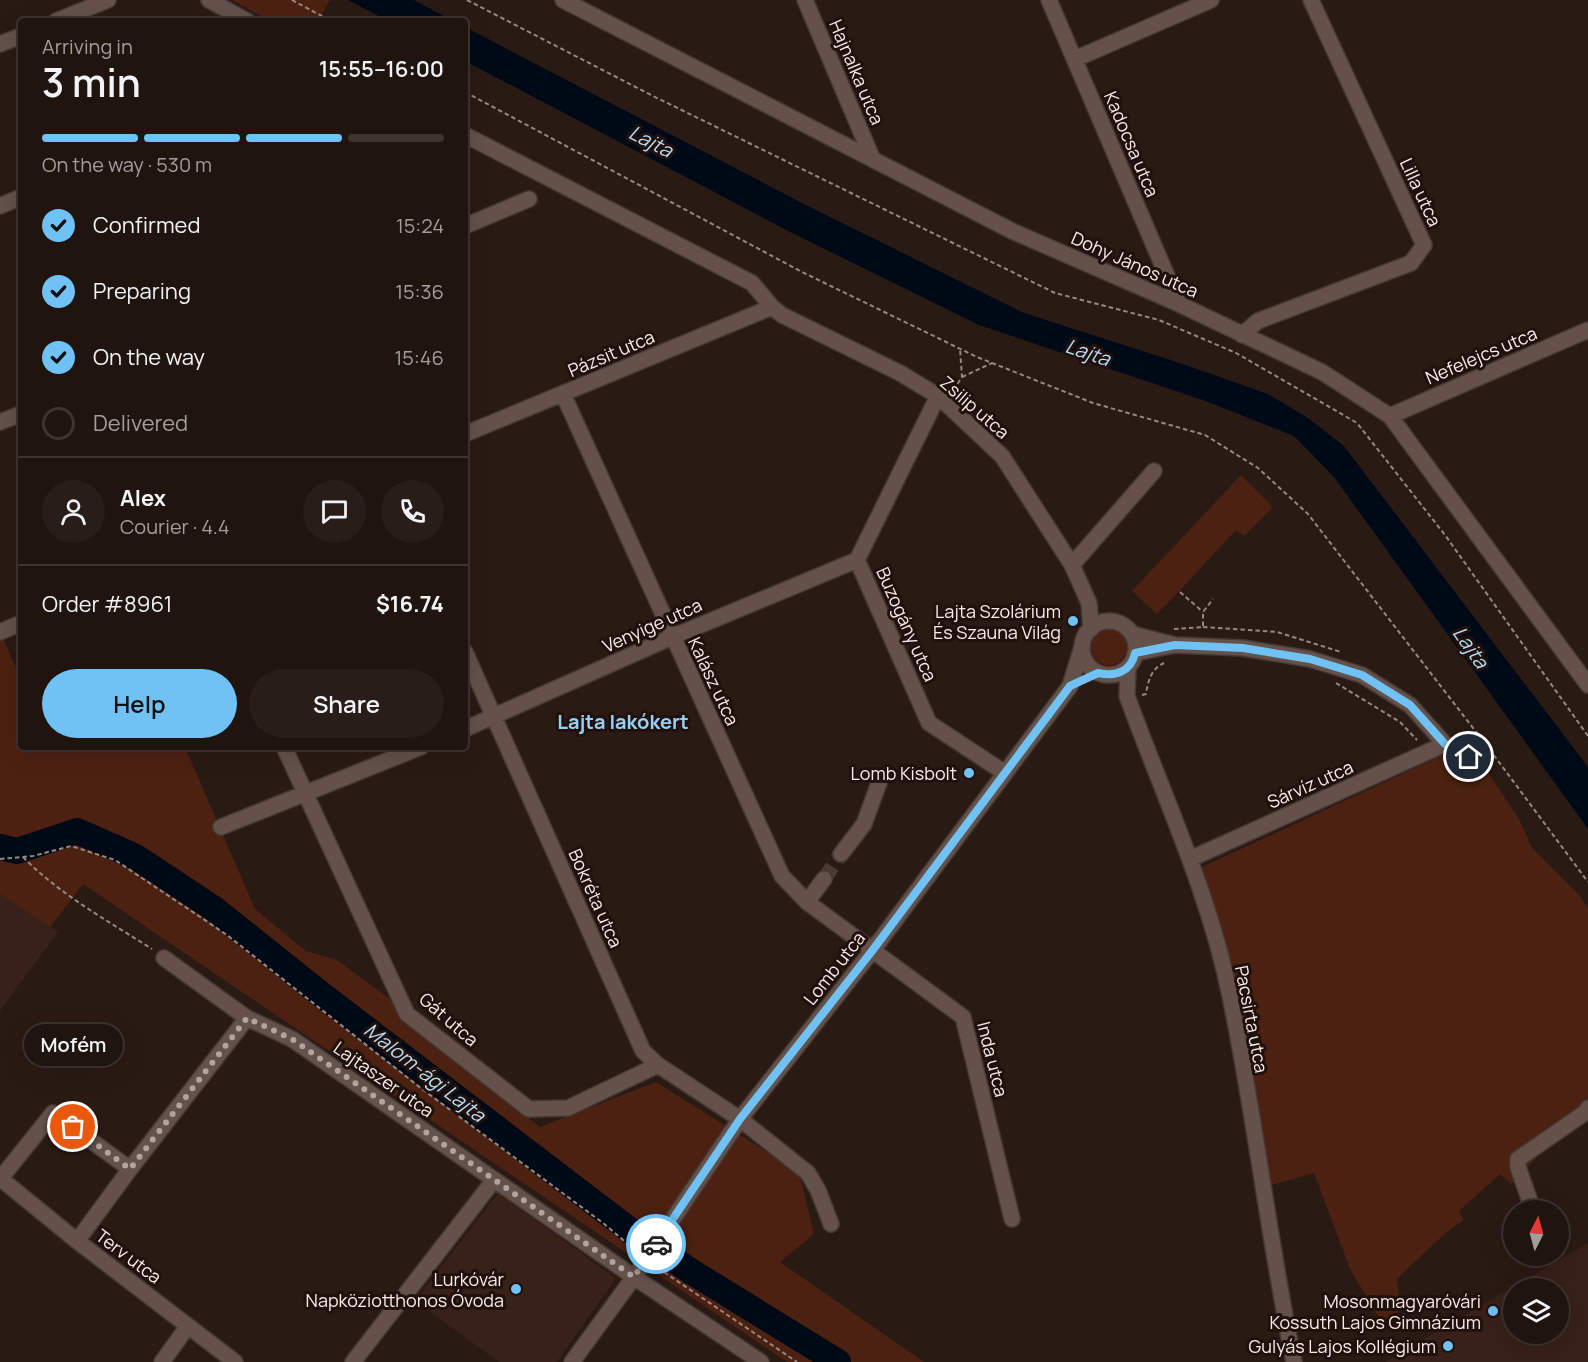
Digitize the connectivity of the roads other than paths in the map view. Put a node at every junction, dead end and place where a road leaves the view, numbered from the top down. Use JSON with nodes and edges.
{"nodes":[{"id":1,"x":108,"y":0,"type":"edge"},
{"id":2,"x":209,"y":0,"type":"edge"},
{"id":3,"x":563,"y":0,"type":"edge"},
{"id":4,"x":805,"y":0,"type":"edge"},
{"id":5,"x":1049,"y":0,"type":"edge"},
{"id":6,"x":1211,"y":0,"type":"edge"},
{"id":7,"x":1311,"y":0,"type":"edge"},
{"id":8,"x":63,"y":18,"type":"edge"},
{"id":9,"x":242,"y":18,"type":"edge"},
{"id":10,"x":18,"y":37,"type":"edge"},
{"id":11,"x":0,"y":44,"type":"edge"},
{"id":12,"x":1075,"y":59,"type":"junction"},
{"id":13,"x":468,"y":137,"type":"edge"},
{"id":14,"x":873,"y":160,"type":"junction"},
{"id":15,"x":18,"y":198,"type":"edge"},
{"id":16,"x":529,"y":199,"type":"dead end"},
{"id":17,"x":0,"y":206,"type":"edge"},
{"id":18,"x":468,"y":225,"type":"edge"},
{"id":19,"x":1179,"y":304,"type":"junction"},
{"id":20,"x":772,"y":307,"type":"junction"},
{"id":21,"x":1588,"y":330,"type":"edge"},
{"id":22,"x":1242,"y":335,"type":"junction"},
{"id":23,"x":563,"y":394,"type":"junction"},
{"id":24,"x":941,"y":399,"type":"junction"},
{"id":25,"x":18,"y":415,"type":"edge"},
{"id":26,"x":1390,"y":416,"type":"junction"},
{"id":27,"x":0,"y":422,"type":"edge"},
{"id":28,"x":468,"y":433,"type":"edge"},
{"id":29,"x":1154,"y":471,"type":"dead end"},
{"id":30,"x":857,"y":560,"type":"junction"},
{"id":31,"x":1072,"y":566,"type":"junction"},
{"id":32,"x":1089,"y":603,"type":"junction"},
{"id":33,"x":1110,"y":622,"type":"junction"},
{"id":34,"x":18,"y":624,"type":"edge"},
{"id":35,"x":1091,"y":629,"type":"junction"},
{"id":36,"x":0,"y":632,"type":"edge"},
{"id":37,"x":1132,"y":634,"type":"junction"},
{"id":38,"x":672,"y":637,"type":"junction"},
{"id":39,"x":1170,"y":645,"type":"junction"},
{"id":40,"x":1082,"y":647,"type":"junction"},
{"id":41,"x":1135,"y":653,"type":"junction"},
{"id":42,"x":468,"y":659,"type":"edge"},
{"id":43,"x":1128,"y":668,"type":"junction"},
{"id":44,"x":1103,"y":674,"type":"junction"},
{"id":45,"x":1588,"y":685,"type":"edge"},
{"id":46,"x":1070,"y":686,"type":"junction"},
{"id":47,"x":1128,"y":699,"type":"junction"},
{"id":48,"x":494,"y":717,"type":"junction"},
{"id":49,"x":468,"y":728,"type":"edge"},
{"id":50,"x":1445,"y":744,"type":"junction"},
{"id":51,"x":285,"y":750,"type":"edge"},
{"id":52,"x":414,"y":750,"type":"edge"},
{"id":53,"x":1469,"y":757,"type":"dead end"},
{"id":54,"x":1005,"y":773,"type":"junction"},
{"id":55,"x":879,"y":783,"type":"dead end"},
{"id":56,"x":304,"y":794,"type":"junction"},
{"id":57,"x":221,"y":826,"type":"dead end"},
{"id":58,"x":841,"y":854,"type":"tunnel mouth"},
{"id":59,"x":1190,"y":859,"type":"junction"},
{"id":60,"x":824,"y":879,"type":"tunnel mouth"},
{"id":61,"x":807,"y":902,"type":"junction"},
{"id":62,"x":872,"y":951,"type":"junction"},
{"id":63,"x":164,"y":958,"type":"road end"},
{"id":64,"x":247,"y":1018,"type":"junction"},
{"id":65,"x":658,"y":1065,"type":"junction"},
{"id":66,"x":1588,"y":1108,"type":"edge"},
{"id":67,"x":740,"y":1119,"type":"junction"},
{"id":68,"x":130,"y":1169,"type":"junction"},
{"id":69,"x":0,"y":1178,"type":"edge"},
{"id":70,"x":494,"y":1180,"type":"junction"},
{"id":71,"x":1530,"y":1200,"type":"edge"},
{"id":72,"x":1012,"y":1219,"type":"dead end"},
{"id":73,"x":831,"y":1224,"type":"dead end"},
{"id":74,"x":77,"y":1241,"type":"junction"},
{"id":75,"x":634,"y":1277,"type":"junction"},
{"id":76,"x":188,"y":1326,"type":"junction"},
{"id":77,"x":162,"y":1362,"type":"edge"},
{"id":78,"x":235,"y":1362,"type":"edge"},
{"id":79,"x":353,"y":1362,"type":"edge"},
{"id":80,"x":572,"y":1362,"type":"edge"},
{"id":81,"x":761,"y":1362,"type":"edge"},
{"id":82,"x":1294,"y":1362,"type":"edge"}],
"edges":[{"from":1,"to":8,"type":"street"},
{"from":2,"to":9,"type":"street"},
{"from":3,"to":14,"type":"street","name":"Dohy János utca"},
{"from":4,"to":14,"type":"street","name":"Hajnalka utca"},
{"from":5,"to":12,"type":"street","name":"Kadocsa utca"},
{"from":6,"to":12,"type":"street"},
{"from":7,"to":22,"type":"street","name":"Lilla utca"},
{"from":10,"to":11,"type":"street"},
{"from":12,"to":19,"type":"street","name":"Kadocsa utca"},
{"from":13,"to":20,"type":"street","name":"Zsilip utca"},
{"from":14,"to":19,"type":"street","name":"Dohy János utca"},
{"from":15,"to":17,"type":"street"},
{"from":16,"to":18,"type":"street"},
{"from":19,"to":22,"type":"street","name":"Dohy János utca"},
{"from":20,"to":23,"type":"street","name":"Pázsit utca"},
{"from":20,"to":24,"type":"street","name":"Zsilip utca"},
{"from":21,"to":26,"type":"street","name":"Nefelejcs utca"},
{"from":22,"to":26,"type":"street","name":"Dohy János utca"},
{"from":23,"to":28,"type":"street","name":"Pázsit utca"},
{"from":23,"to":38,"type":"street","name":"Kalász utca"},
{"from":24,"to":30,"type":"street","name":"Buzogány utca"},
{"from":24,"to":31,"type":"street","name":"Zsilip utca"},
{"from":25,"to":27,"type":"street"},
{"from":26,"to":45,"type":"street","name":"Dohy János utca"},
{"from":29,"to":31,"type":"street"},
{"from":30,"to":38,"type":"street","name":"Venyige utca"},
{"from":30,"to":54,"type":"street","name":"Buzogány utca"},
{"from":31,"to":32,"type":"street","name":"Zsilip utca"},
{"from":32,"to":33,"type":"street"},
{"from":32,"to":35,"type":"street"},
{"from":33,"to":35,"type":"street"},
{"from":33,"to":37,"type":"street"},
{"from":34,"to":36,"type":"street"},
{"from":35,"to":40,"type":"street"},
{"from":37,"to":39,"type":"street"},
{"from":37,"to":41,"type":"street"},
{"from":38,"to":48,"type":"street","name":"Venyige utca"},
{"from":38,"to":61,"type":"street","name":"Kalász utca"},
{"from":39,"to":41,"type":"street"},
{"from":39,"to":50,"type":"street"},
{"from":40,"to":44,"type":"street"},
{"from":40,"to":46,"type":"street"},
{"from":41,"to":43,"type":"street"},
{"from":42,"to":48,"type":"street","name":"Bokréta utca"},
{"from":43,"to":44,"type":"street"},
{"from":43,"to":47,"type":"street"},
{"from":44,"to":46,"type":"street"},
{"from":44,"to":47,"type":"street"},
{"from":46,"to":54,"type":"street","name":"Lomb utca"},
{"from":47,"to":59,"type":"street","name":"Pacsirta utca"},
{"from":48,"to":49,"type":"street","name":"Venyige utca"},
{"from":48,"to":65,"type":"street","name":"Bokréta utca"},
{"from":50,"to":53,"type":"street"},
{"from":50,"to":59,"type":"street","name":"Sárvíz utca"},
{"from":51,"to":56,"type":"street","name":"Gát utca"},
{"from":52,"to":56,"type":"street"},
{"from":54,"to":62,"type":"street","name":"Lomb utca"},
{"from":55,"to":58,"type":"street"},
{"from":56,"to":57,"type":"street"},
{"from":56,"to":65,"type":"street","name":"Gát utca"},
{"from":59,"to":82,"type":"street","name":"Pacsirta utca"},
{"from":60,"to":61,"type":"street"},
{"from":61,"to":62,"type":"street","name":"Kalász utca"},
{"from":62,"to":67,"type":"street","name":"Lomb utca"},
{"from":62,"to":72,"type":"street","name":"Inda utca"},
{"from":63,"to":64,"type":"street","name":"Lajtaszer utca"},
{"from":64,"to":68,"type":"street"},
{"from":64,"to":70,"type":"street","name":"Lajtaszer utca"},
{"from":65,"to":67,"type":"street","name":"Bokréta utca"},
{"from":66,"to":71,"type":"street"},
{"from":67,"to":73,"type":"street","name":"Bokréta utca"},
{"from":67,"to":75,"type":"street","name":"Lomb utca"},
{"from":68,"to":69,"type":"street"},
{"from":68,"to":74,"type":"street"},
{"from":69,"to":74,"type":"street","name":"Terv utca"},
{"from":70,"to":75,"type":"street","name":"Lajtaszer utca"},
{"from":70,"to":79,"type":"street"},
{"from":74,"to":76,"type":"street","name":"Terv utca"},
{"from":75,"to":80,"type":"street","name":"Lomb utca"},
{"from":75,"to":81,"type":"street","name":"Lajtaszer utca"},
{"from":76,"to":77,"type":"street"},
{"from":76,"to":78,"type":"street","name":"Terv utca"}]}
